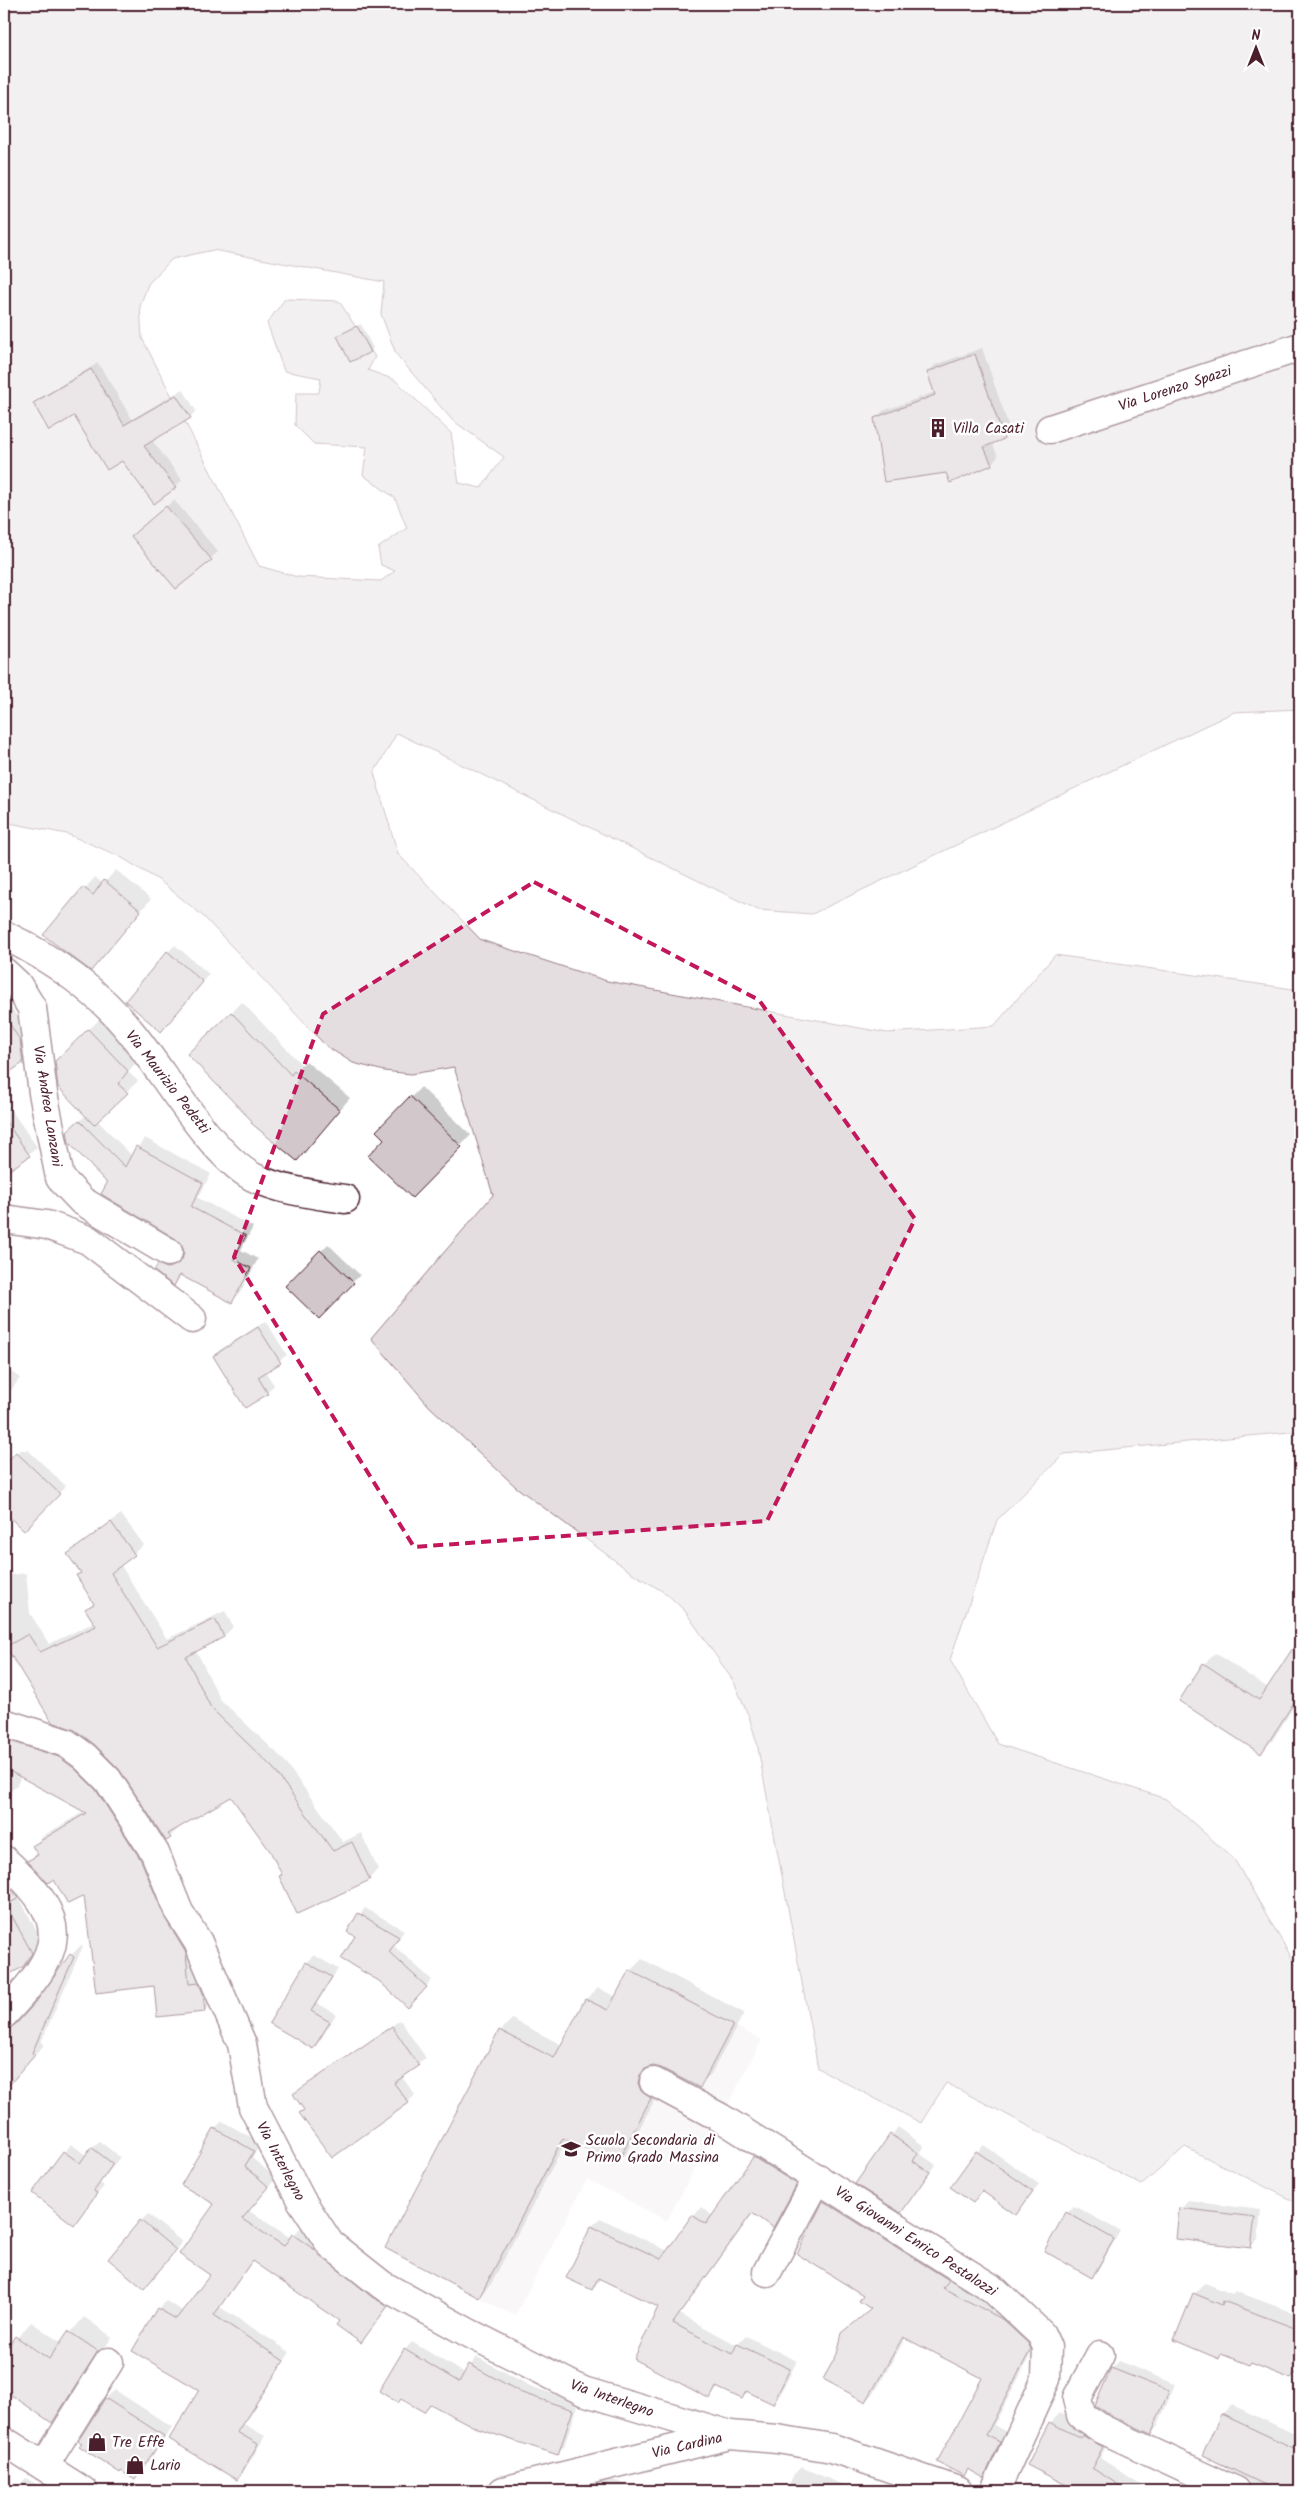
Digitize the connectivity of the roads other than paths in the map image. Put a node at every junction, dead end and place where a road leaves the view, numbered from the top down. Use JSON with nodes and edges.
{"nodes":[{"id":1,"x":1300,"y":347,"type":"edge"},
{"id":2,"x":1050,"y":429,"type":"dead end"},
{"id":3,"x":4,"y":935,"type":"edge"},
{"id":4,"x":4,"y":972,"type":"edge"},
{"id":5,"x":345,"y":1199,"type":"dead end"},
{"id":6,"x":4,"y":1219,"type":"edge"},
{"id":7,"x":168,"y":1252,"type":"dead end"},
{"id":8,"x":192,"y":1319,"type":"dead end"},
{"id":9,"x":4,"y":1723,"type":"edge"},
{"id":10,"x":4,"y":1860,"type":"edge"},
{"id":11,"x":4,"y":2014,"type":"edge"},
{"id":12,"x":654,"y":2082,"type":"dead end"},
{"id":13,"x":818,"y":2178,"type":"junction"},
{"id":14,"x":767,"y":2272,"type":"dead end"},
{"id":15,"x":1100,"y":2355,"type":"dead end"},
{"id":16,"x":109,"y":2362,"type":"dead end"},
{"id":17,"x":730,"y":2435,"type":"junction"},
{"id":18,"x":4,"y":2441,"type":"edge"},
{"id":19,"x":44,"y":2466,"type":"junction"},
{"id":20,"x":83,"y":2491,"type":"edge"},
{"id":21,"x":502,"y":2491,"type":"edge"},
{"id":22,"x":958,"y":2491,"type":"edge"},
{"id":23,"x":995,"y":2491,"type":"edge"},
{"id":24,"x":1236,"y":2491,"type":"edge"}],
"edges":[{"from":1,"to":2,"type":"street","name":"Via Lorenzo Spazzi"},
{"from":3,"to":5,"type":"street","name":"Via Maurizio Pedetti"},
{"from":4,"to":7,"type":"street","name":"Via Andrea Lanzani"},
{"from":6,"to":8,"type":"street"},
{"from":9,"to":17,"type":"street","name":"Via Interlegno"},
{"from":10,"to":11,"type":"street"},
{"from":12,"to":13,"type":"street","name":"Via Giovanni Enrico Pestalozzi"},
{"from":13,"to":14,"type":"street","name":"Via Giovanni Enrico Pestalozzi"},
{"from":13,"to":23,"type":"street","name":"Via Giovanni Enrico Pestalozzi"},
{"from":15,"to":24,"type":"street"},
{"from":16,"to":19,"type":"street"},
{"from":17,"to":21,"type":"street","name":"Via Cardina"},
{"from":17,"to":22,"type":"street","name":"Via Cardina"},
{"from":18,"to":19,"type":"street"},
{"from":19,"to":20,"type":"street"}]}
